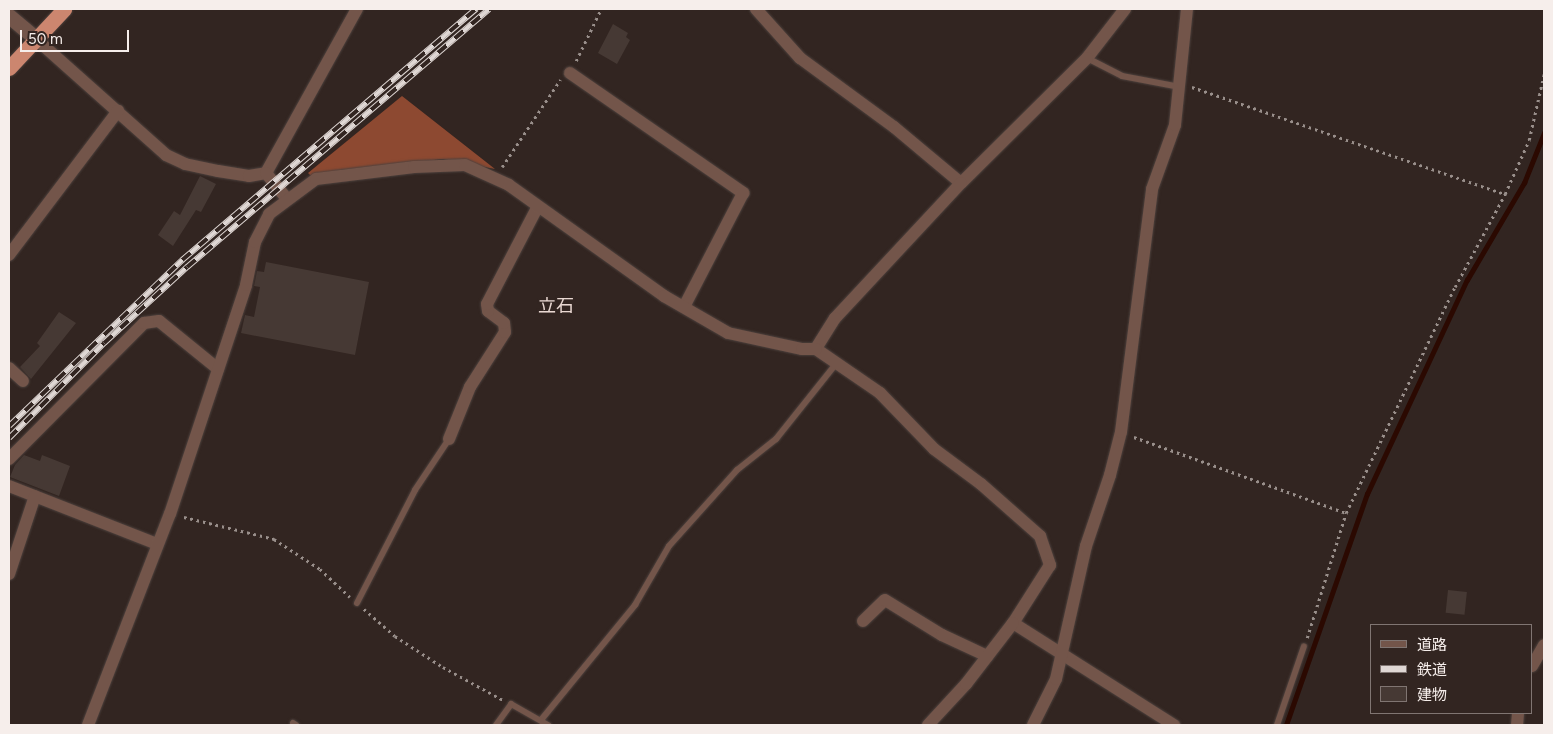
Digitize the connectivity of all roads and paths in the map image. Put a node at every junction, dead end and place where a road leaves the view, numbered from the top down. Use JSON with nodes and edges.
{"nodes":[{"id":1,"x":64,"y":9,"type":"edge"},
{"id":2,"x":357,"y":9,"type":"edge"},
{"id":3,"x":601,"y":9,"type":"edge"},
{"id":4,"x":756,"y":9,"type":"edge"},
{"id":5,"x":1125,"y":9,"type":"edge"},
{"id":6,"x":1186,"y":9,"type":"edge"},
{"id":7,"x":9,"y":16,"type":"edge"},
{"id":8,"x":36,"y":39,"type":"junction"},
{"id":9,"x":1087,"y":58,"type":"junction"},
{"id":10,"x":9,"y":68,"type":"edge"},
{"id":11,"x":570,"y":73,"type":"junction"},
{"id":12,"x":1544,"y":74,"type":"edge"},
{"id":13,"x":1181,"y":85,"type":"junction"},
{"id":14,"x":118,"y":111,"type":"junction"},
{"id":15,"x":266,"y":173,"type":"junction"},
{"id":16,"x":494,"y":178,"type":"junction"},
{"id":17,"x":961,"y":183,"type":"junction"},
{"id":18,"x":1505,"y":194,"type":"junction"},
{"id":19,"x":286,"y":199,"type":"junction"},
{"id":20,"x":538,"y":206,"type":"junction"},
{"id":21,"x":9,"y":255,"type":"edge"},
{"id":22,"x":684,"y":308,"type":"junction"},
{"id":23,"x":816,"y":349,"type":"junction"},
{"id":24,"x":835,"y":365,"type":"junction"},
{"id":25,"x":9,"y":368,"type":"edge"},
{"id":26,"x":218,"y":369,"type":"junction"},
{"id":27,"x":23,"y":381,"type":"dead end"},
{"id":28,"x":1121,"y":432,"type":"junction"},
{"id":29,"x":449,"y":439,"type":"joint"},
{"id":30,"x":9,"y":459,"type":"edge"},
{"id":31,"x":9,"y":486,"type":"edge"},
{"id":32,"x":35,"y":496,"type":"junction"},
{"id":33,"x":1346,"y":513,"type":"junction"},
{"id":34,"x":170,"y":514,"type":"junction"},
{"id":35,"x":157,"y":544,"type":"junction"},
{"id":36,"x":9,"y":574,"type":"edge"},
{"id":37,"x":357,"y":603,"type":"junction"},
{"id":38,"x":863,"y":621,"type":"dead end"},
{"id":39,"x":1013,"y":623,"type":"junction"},
{"id":40,"x":1544,"y":645,"type":"edge"},
{"id":41,"x":1304,"y":646,"type":"joint"},
{"id":42,"x":1061,"y":651,"type":"junction"},
{"id":43,"x":987,"y":656,"type":"junction"},
{"id":44,"x":1533,"y":664,"type":"edge"},
{"id":45,"x":511,"y":704,"type":"junction"},
{"id":46,"x":541,"y":720,"type":"junction"},
{"id":47,"x":88,"y":725,"type":"edge"},
{"id":48,"x":496,"y":725,"type":"edge"},
{"id":49,"x":548,"y":725,"type":"edge"},
{"id":50,"x":928,"y":725,"type":"edge"},
{"id":51,"x":1032,"y":725,"type":"edge"},
{"id":52,"x":1174,"y":725,"type":"edge"},
{"id":53,"x":1277,"y":725,"type":"edge"}],
"edges":[{"from":1,"to":8,"type":"highway"},
{"from":2,"to":15,"type":"street"},
{"from":3,"to":11,"type":"path"},
{"from":4,"to":17,"type":"street"},
{"from":5,"to":9,"type":"street"},
{"from":6,"to":13,"type":"street"},
{"from":7,"to":8,"type":"street"},
{"from":8,"to":10,"type":"highway"},
{"from":8,"to":14,"type":"street"},
{"from":9,"to":13,"type":"lane"},
{"from":9,"to":17,"type":"street"},
{"from":11,"to":16,"type":"path"},
{"from":11,"to":22,"type":"street"},
{"from":12,"to":18,"type":"path"},
{"from":13,"to":18,"type":"path"},
{"from":13,"to":28,"type":"street"},
{"from":14,"to":15,"type":"street"},
{"from":14,"to":21,"type":"street"},
{"from":15,"to":19,"type":"street"},
{"from":16,"to":19,"type":"street"},
{"from":16,"to":20,"type":"street"},
{"from":17,"to":23,"type":"street"},
{"from":18,"to":33,"type":"path"},
{"from":19,"to":26,"type":"street"},
{"from":20,"to":22,"type":"street"},
{"from":20,"to":29,"type":"street"},
{"from":22,"to":23,"type":"street"},
{"from":23,"to":24,"type":"street"},
{"from":24,"to":39,"type":"street"},
{"from":24,"to":46,"type":"lane"},
{"from":25,"to":27,"type":"street"},
{"from":26,"to":30,"type":"street"},
{"from":26,"to":34,"type":"street"},
{"from":28,"to":33,"type":"path"},
{"from":28,"to":42,"type":"street"},
{"from":29,"to":37,"type":"lane"},
{"from":31,"to":32,"type":"street"},
{"from":32,"to":35,"type":"street"},
{"from":32,"to":36,"type":"street"},
{"from":33,"to":41,"type":"path"},
{"from":34,"to":35,"type":"street"},
{"from":34,"to":37,"type":"path"},
{"from":35,"to":47,"type":"street"},
{"from":37,"to":45,"type":"path"},
{"from":38,"to":43,"type":"street"},
{"from":39,"to":42,"type":"street"},
{"from":39,"to":43,"type":"street"},
{"from":40,"to":44,"type":"street"},
{"from":41,"to":53,"type":"lane"},
{"from":42,"to":51,"type":"street"},
{"from":42,"to":52,"type":"street"},
{"from":43,"to":50,"type":"street"},
{"from":45,"to":46,"type":"lane"},
{"from":45,"to":48,"type":"lane"},
{"from":46,"to":49,"type":"lane"}]}
